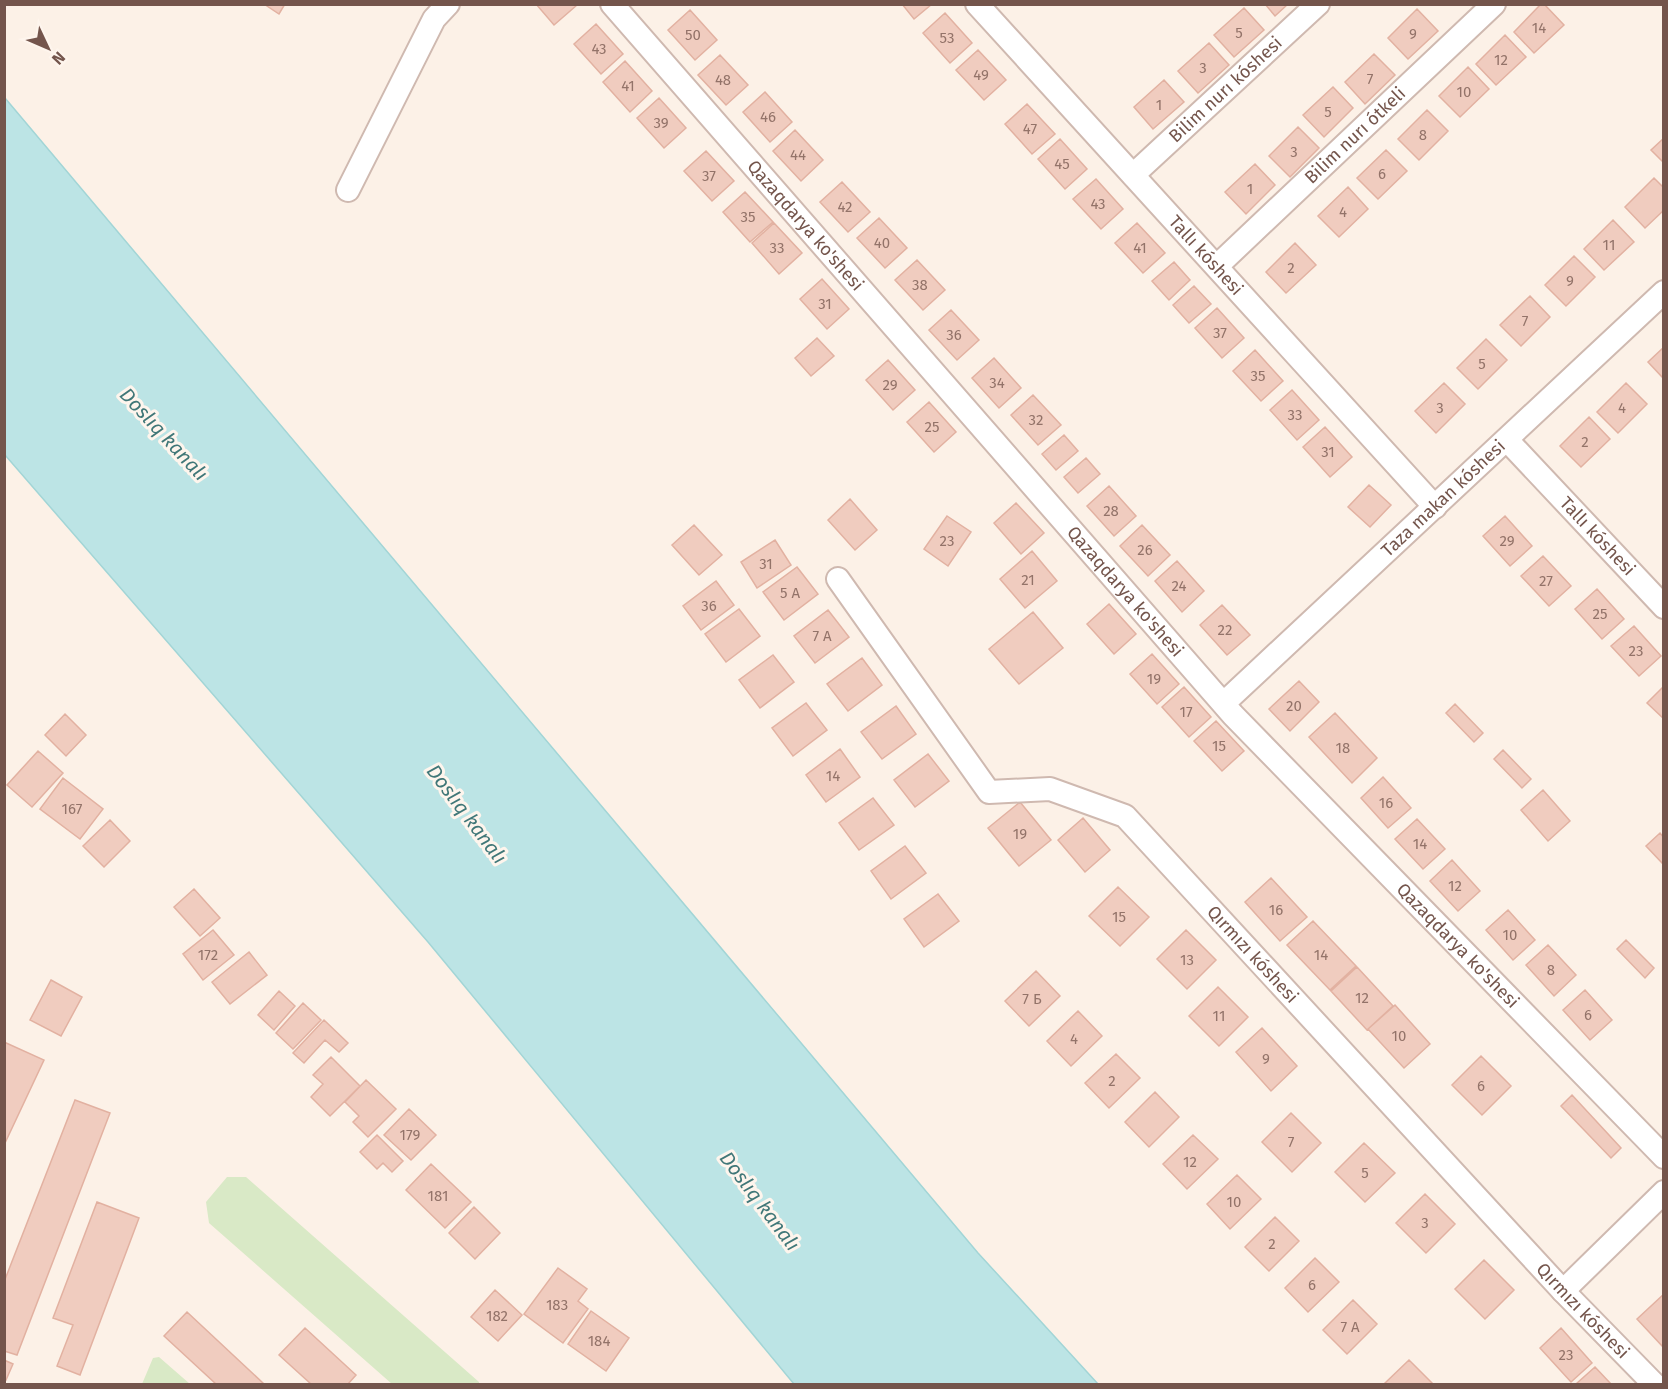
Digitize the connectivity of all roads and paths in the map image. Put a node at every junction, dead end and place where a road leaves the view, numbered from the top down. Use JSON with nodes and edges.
{"nodes":[{"id":1,"x":448,"y":4,"type":"edge"},
{"id":2,"x":612,"y":4,"type":"edge"},
{"id":3,"x":976,"y":4,"type":"edge"},
{"id":4,"x":1318,"y":4,"type":"edge"},
{"id":5,"x":1494,"y":4,"type":"edge"},
{"id":6,"x":1133,"y":175,"type":"junction"},
{"id":7,"x":348,"y":190,"type":"dead end"},
{"id":8,"x":1217,"y":266,"type":"junction"},
{"id":9,"x":1664,"y":292,"type":"edge"},
{"id":10,"x":1507,"y":440,"type":"junction"},
{"id":11,"x":1435,"y":507,"type":"junction"},
{"id":12,"x":838,"y":579,"type":"dead end"},
{"id":13,"x":1664,"y":607,"type":"edge"},
{"id":14,"x":1224,"y":703,"type":"junction"},
{"id":15,"x":1664,"y":1157,"type":"edge"},
{"id":16,"x":1664,"y":1192,"type":"edge"},
{"id":17,"x":1563,"y":1292,"type":"junction"},
{"id":18,"x":1654,"y":1384,"type":"edge"}],
"edges":[{"from":1,"to":7,"type":"street"},
{"from":2,"to":14,"type":"street","name":"Qazaqdarya ko'shesi"},
{"from":3,"to":6,"type":"street","name":"Tallı kóshesi"},
{"from":4,"to":6,"type":"street","name":"Bilim nurı kóshesi"},
{"from":5,"to":8,"type":"street","name":"Bilim nurı ótkeli"},
{"from":6,"to":8,"type":"street","name":"Tallı kóshesi"},
{"from":8,"to":11,"type":"street","name":"Tallı kóshesi"},
{"from":9,"to":10,"type":"street","name":"Taza makan kóshesi"},
{"from":10,"to":11,"type":"street","name":"Taza makan kóshesi"},
{"from":10,"to":13,"type":"street","name":"Tallı kóshesi"},
{"from":11,"to":14,"type":"street","name":"Taza makan kóshesi"},
{"from":12,"to":17,"type":"street","name":"Qırmızı kóshesi"},
{"from":14,"to":15,"type":"street","name":"Qazaqdarya ko'shesi"},
{"from":16,"to":17,"type":"street"},
{"from":17,"to":18,"type":"street","name":"Qırmızı kóshesi"}]}
